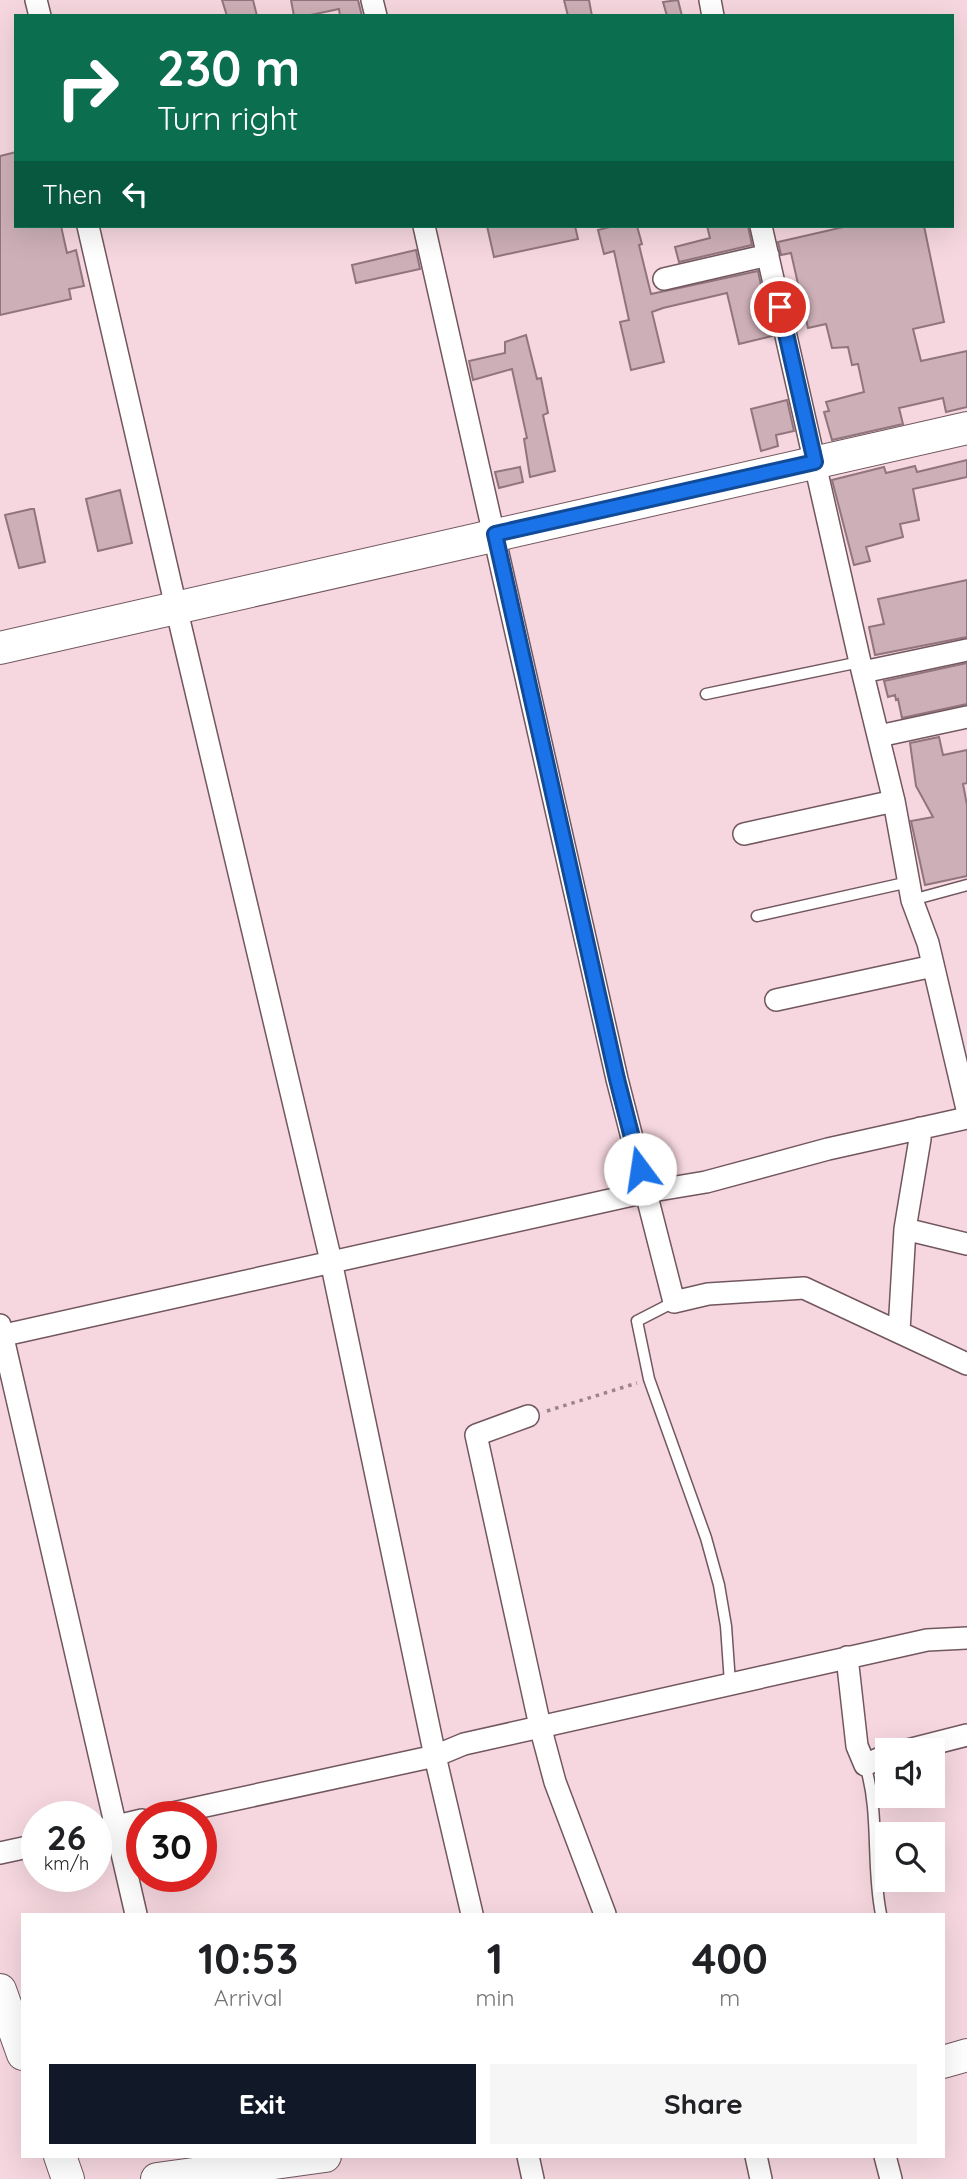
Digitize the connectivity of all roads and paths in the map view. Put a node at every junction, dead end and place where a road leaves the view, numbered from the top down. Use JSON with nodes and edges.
{"nodes":[{"id":1,"x":88,"y":228,"type":"edge"},
{"id":2,"x":424,"y":228,"type":"edge"},
{"id":3,"x":761,"y":228,"type":"edge"},
{"id":4,"x":768,"y":255,"type":"junction"},
{"id":5,"x":664,"y":279,"type":"dead end"},
{"id":6,"x":967,"y":428,"type":"edge"},
{"id":7,"x":815,"y":462,"type":"junction"},
{"id":8,"x":495,"y":534,"type":"junction"},
{"id":9,"x":176,"y":607,"type":"junction"},
{"id":10,"x":0,"y":648,"type":"edge"},
{"id":11,"x":967,"y":650,"type":"edge"},
{"id":12,"x":861,"y":667,"type":"junction"},
{"id":13,"x":706,"y":694,"type":"dead end"},
{"id":14,"x":967,"y":717,"type":"edge"},
{"id":15,"x":879,"y":736,"type":"junction"},
{"id":16,"x":894,"y":801,"type":"junction"},
{"id":17,"x":744,"y":834,"type":"dead end"},
{"id":18,"x":967,"y":885,"type":"edge"},
{"id":19,"x":911,"y":891,"type":"junction"},
{"id":20,"x":757,"y":916,"type":"dead end"},
{"id":21,"x":933,"y":966,"type":"junction"},
{"id":22,"x":776,"y":1000,"type":"dead end"},
{"id":23,"x":967,"y":1109,"type":"edge"},
{"id":24,"x":967,"y":1118,"type":"edge"},
{"id":25,"x":920,"y":1128,"type":"junction"},
{"id":26,"x":646,"y":1192,"type":"junction"},
{"id":27,"x":905,"y":1230,"type":"junction"},
{"id":28,"x":967,"y":1244,"type":"edge"},
{"id":29,"x":331,"y":1261,"type":"junction"},
{"id":30,"x":674,"y":1302,"type":"junction"},
{"id":31,"x":899,"y":1331,"type":"junction"},
{"id":32,"x":1,"y":1332,"type":"edge"},
{"id":33,"x":967,"y":1364,"type":"edge"},
{"id":34,"x":649,"y":1379,"type":"junction"},
{"id":35,"x":528,"y":1416,"type":"joint"},
{"id":36,"x":967,"y":1638,"type":"edge"},
{"id":37,"x":847,"y":1657,"type":"junction"},
{"id":38,"x":730,"y":1683,"type":"junction"},
{"id":39,"x":540,"y":1726,"type":"junction"},
{"id":40,"x":967,"y":1735,"type":"edge"},
{"id":41,"x":945,"y":1741,"type":"edge"},
{"id":42,"x":435,"y":1755,"type":"junction"},
{"id":43,"x":875,"y":1760,"type":"edge"},
{"id":44,"x":864,"y":1765,"type":"junction"},
{"id":45,"x":100,"y":1801,"type":"edge"},
{"id":46,"x":217,"y":1803,"type":"edge"},
{"id":47,"x":112,"y":1845,"type":"edge"},
{"id":48,"x":21,"y":1848,"type":"edge"},
{"id":49,"x":0,"y":1853,"type":"edge"},
{"id":50,"x":136,"y":1913,"type":"edge"},
{"id":51,"x":472,"y":1913,"type":"edge"},
{"id":52,"x":605,"y":1913,"type":"edge"},
{"id":53,"x":881,"y":1913,"type":"edge"},
{"id":54,"x":0,"y":1990,"type":"edge"},
{"id":55,"x":21,"y":2048,"type":"edge"},
{"id":56,"x":967,"y":2055,"type":"edge"},
{"id":57,"x":945,"y":2061,"type":"edge"},
{"id":58,"x":61,"y":2158,"type":"edge"},
{"id":59,"x":305,"y":2158,"type":"edge"},
{"id":60,"x":528,"y":2158,"type":"edge"},
{"id":61,"x":756,"y":2158,"type":"edge"},
{"id":62,"x":886,"y":2158,"type":"edge"},
{"id":63,"x":198,"y":2169,"type":"edge"},
{"id":64,"x":68,"y":2179,"type":"edge"},
{"id":65,"x":157,"y":2179,"type":"edge"},
{"id":66,"x":533,"y":2179,"type":"edge"},
{"id":67,"x":761,"y":2179,"type":"edge"},
{"id":68,"x":891,"y":2179,"type":"edge"}],
"edges":[{"from":1,"to":9,"type":"street"},
{"from":2,"to":8,"type":"street"},
{"from":3,"to":4,"type":"street"},
{"from":4,"to":5,"type":"street"},
{"from":4,"to":7,"type":"street"},
{"from":6,"to":7,"type":"street"},
{"from":7,"to":8,"type":"street"},
{"from":7,"to":12,"type":"street"},
{"from":8,"to":9,"type":"street"},
{"from":8,"to":26,"type":"street"},
{"from":9,"to":10,"type":"street"},
{"from":9,"to":29,"type":"street"},
{"from":11,"to":12,"type":"street"},
{"from":12,"to":13,"type":"lane"},
{"from":12,"to":15,"type":"street"},
{"from":14,"to":15,"type":"street"},
{"from":15,"to":16,"type":"street"},
{"from":16,"to":17,"type":"street"},
{"from":16,"to":19,"type":"street"},
{"from":18,"to":19,"type":"lane"},
{"from":19,"to":20,"type":"lane"},
{"from":19,"to":21,"type":"street"},
{"from":21,"to":22,"type":"street"},
{"from":21,"to":23,"type":"street"},
{"from":24,"to":25,"type":"street"},
{"from":25,"to":26,"type":"street"},
{"from":25,"to":27,"type":"street"},
{"from":26,"to":29,"type":"street"},
{"from":26,"to":30,"type":"street"},
{"from":27,"to":28,"type":"street"},
{"from":27,"to":31,"type":"street"},
{"from":29,"to":32,"type":"street"},
{"from":29,"to":42,"type":"street"},
{"from":30,"to":31,"type":"street"},
{"from":30,"to":34,"type":"lane"},
{"from":31,"to":33,"type":"street"},
{"from":32,"to":45,"type":"street"},
{"from":34,"to":35,"type":"path"},
{"from":34,"to":38,"type":"lane"},
{"from":35,"to":39,"type":"street"},
{"from":36,"to":37,"type":"street"},
{"from":37,"to":38,"type":"street"},
{"from":37,"to":44,"type":"street"},
{"from":38,"to":39,"type":"street"},
{"from":39,"to":42,"type":"street"},
{"from":39,"to":52,"type":"street"},
{"from":40,"to":41,"type":"street"},
{"from":42,"to":46,"type":"street"},
{"from":42,"to":51,"type":"street"},
{"from":43,"to":44,"type":"street"},
{"from":44,"to":53,"type":"lane"},
{"from":47,"to":50,"type":"street"},
{"from":48,"to":49,"type":"street"},
{"from":54,"to":55,"type":"street"},
{"from":56,"to":57,"type":"street"},
{"from":58,"to":64,"type":"street"},
{"from":59,"to":63,"type":"street"},
{"from":60,"to":66,"type":"street"},
{"from":61,"to":67,"type":"street"},
{"from":62,"to":68,"type":"street"},
{"from":63,"to":65,"type":"street"}]}
